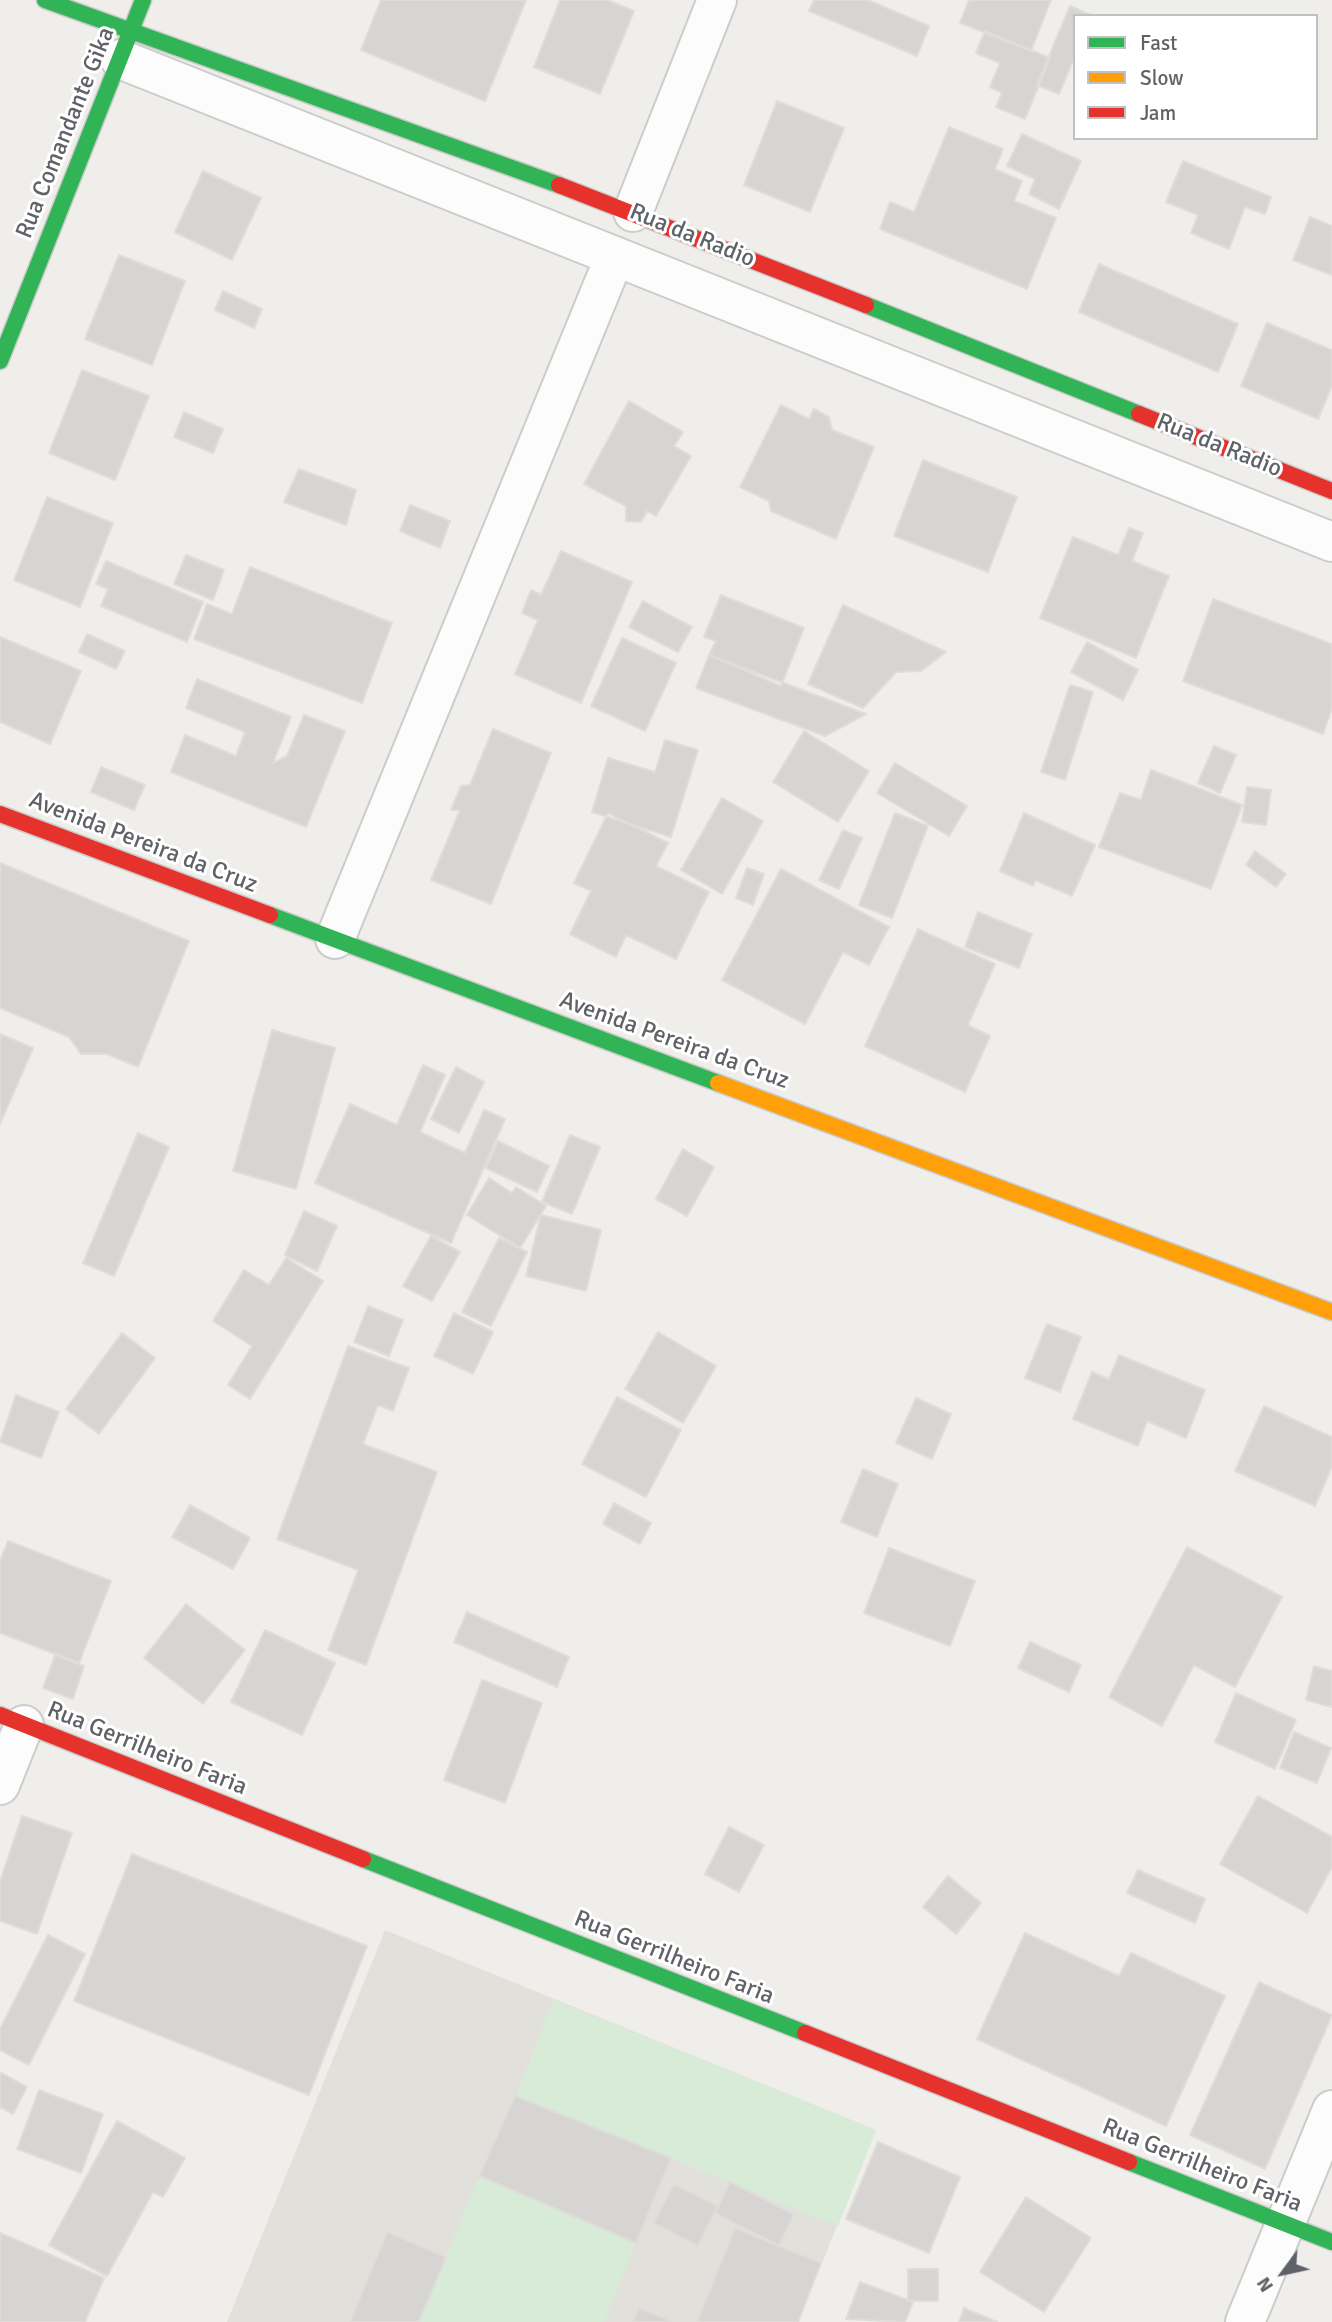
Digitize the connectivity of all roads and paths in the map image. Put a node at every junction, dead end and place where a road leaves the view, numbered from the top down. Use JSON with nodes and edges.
{"nodes":[{"id":1,"x":45,"y":0,"type":"edge"},
{"id":2,"x":143,"y":0,"type":"edge"},
{"id":3,"x":717,"y":0,"type":"edge"},
{"id":4,"x":126,"y":44,"type":"junction"},
{"id":5,"x":633,"y":212,"type":"junction"},
{"id":6,"x":615,"y":256,"type":"junction"},
{"id":7,"x":0,"y":360,"type":"edge"},
{"id":8,"x":1332,"y":491,"type":"edge"},
{"id":9,"x":1332,"y":542,"type":"edge"},
{"id":10,"x":0,"y":814,"type":"edge"},
{"id":11,"x":335,"y":939,"type":"junction"},
{"id":12,"x":1332,"y":1312,"type":"edge"},
{"id":13,"x":12,"y":1720,"type":"edge"},
{"id":14,"x":0,"y":1785,"type":"edge"},
{"id":15,"x":1332,"y":2110,"type":"edge"},
{"id":16,"x":1284,"y":2224,"type":"junction"},
{"id":17,"x":1332,"y":2242,"type":"edge"},
{"id":18,"x":1245,"y":2322,"type":"edge"}],
"edges":[{"from":1,"to":4,"type":"street","name":"Rua da Radio"},
{"from":2,"to":4,"type":"street","name":"Rua Comandante Gika"},
{"from":3,"to":5,"type":"street"},
{"from":4,"to":5,"type":"street","name":"Rua da Radio"},
{"from":4,"to":6,"type":"street","name":"Rua da Radio"},
{"from":4,"to":7,"type":"street","name":"Rua Comandante Gika"},
{"from":5,"to":8,"type":"street","name":"Rua da Radio"},
{"from":6,"to":9,"type":"street","name":"Rua da Radio"},
{"from":6,"to":11,"type":"street"},
{"from":10,"to":11,"type":"street","name":"Avenida Pereira da Cruz"},
{"from":11,"to":12,"type":"street","name":"Avenida Pereira da Cruz"},
{"from":13,"to":14,"type":"street"},
{"from":13,"to":16,"type":"street","name":"Rua Gerrilheiro Faria"},
{"from":15,"to":16,"type":"street"},
{"from":16,"to":17,"type":"street","name":"Rua Gerrilheiro Faria"},
{"from":16,"to":18,"type":"street"}]}
